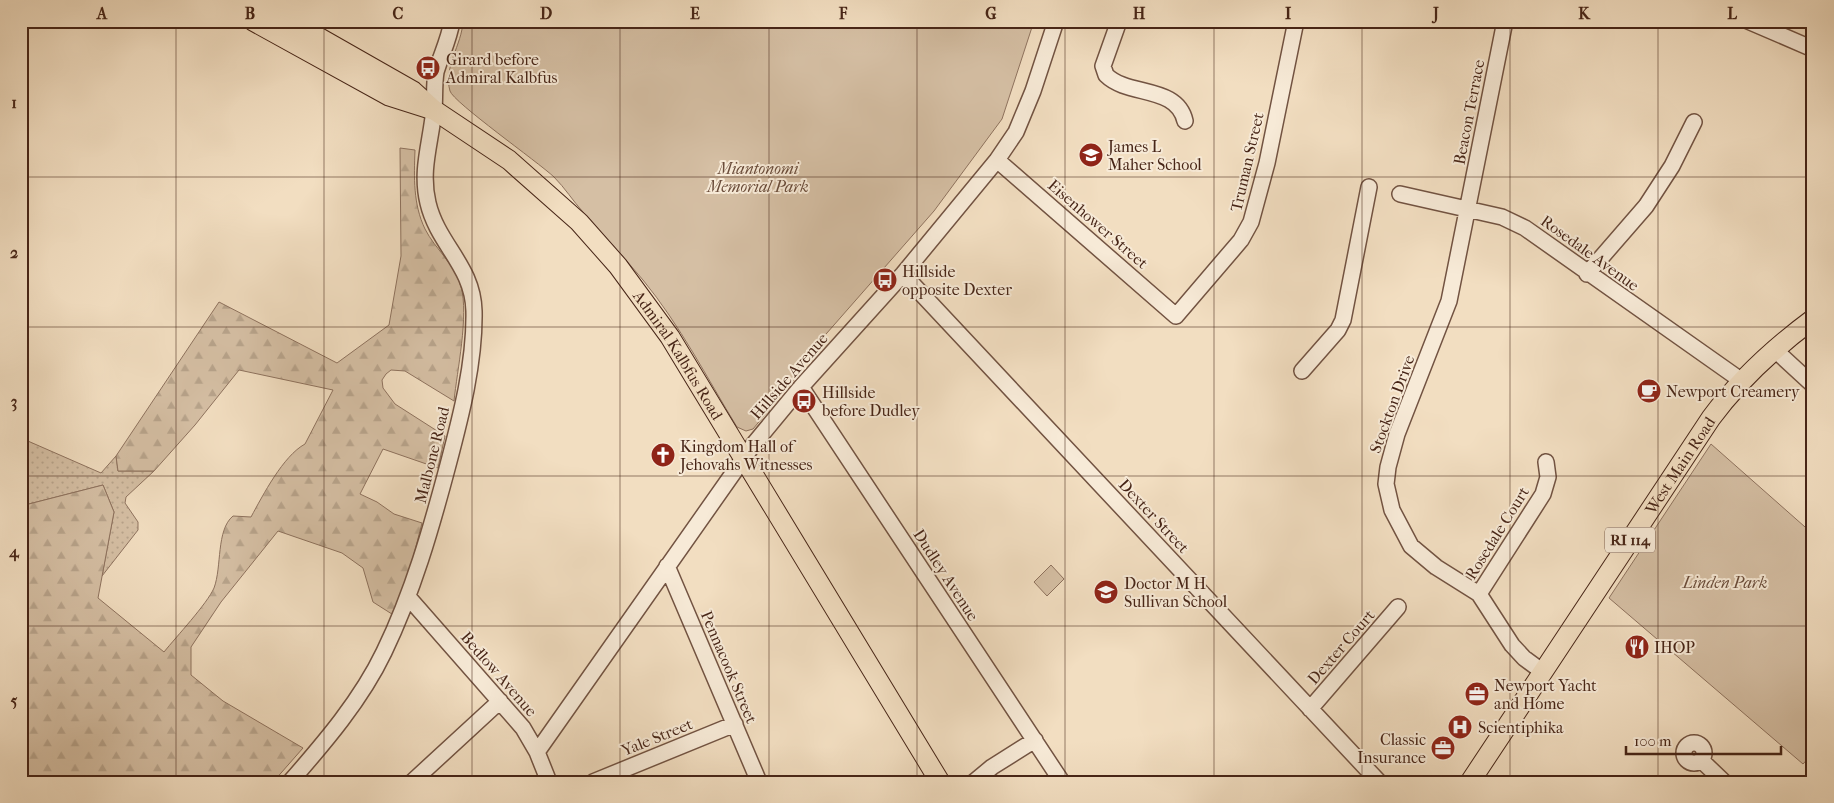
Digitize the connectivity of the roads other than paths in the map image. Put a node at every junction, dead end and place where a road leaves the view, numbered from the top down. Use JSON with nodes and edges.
{"nodes":[{"id":1,"x":253,"y":21,"type":"edge"},
{"id":2,"x":290,"y":21,"type":"edge"},
{"id":3,"x":452,"y":21,"type":"edge"},
{"id":4,"x":1056,"y":21,"type":"edge"},
{"id":5,"x":1119,"y":21,"type":"edge"},
{"id":6,"x":1296,"y":21,"type":"edge"},
{"id":7,"x":1505,"y":21,"type":"edge"},
{"id":8,"x":1748,"y":21,"type":"edge"},
{"id":9,"x":1813,"y":49,"type":"edge"},
{"id":10,"x":434,"y":110,"type":"junction"},
{"id":11,"x":1185,"y":120,"type":"dead end"},
{"id":12,"x":1694,"y":122,"type":"dead end"},
{"id":13,"x":997,"y":160,"type":"junction"},
{"id":14,"x":1368,"y":192,"type":"dead end"},
{"id":15,"x":1400,"y":194,"type":"dead end"},
{"id":16,"x":1469,"y":209,"type":"junction"},
{"id":17,"x":903,"y":274,"type":"junction"},
{"id":18,"x":1588,"y":274,"type":"junction"},
{"id":19,"x":1176,"y":316,"type":"joint"},
{"id":20,"x":1813,"y":319,"type":"edge"},
{"id":21,"x":1774,"y":350,"type":"junction"},
{"id":22,"x":1302,"y":371,"type":"dead end"},
{"id":23,"x":1742,"y":381,"type":"junction"},
{"id":24,"x":1813,"y":385,"type":"edge"},
{"id":25,"x":801,"y":387,"type":"junction"},
{"id":26,"x":743,"y":459,"type":"junction"},
{"id":27,"x":1546,"y":462,"type":"dead end"},
{"id":28,"x":667,"y":566,"type":"junction"},
{"id":29,"x":1479,"y":594,"type":"junction"},
{"id":30,"x":408,"y":598,"type":"junction"},
{"id":31,"x":1398,"y":607,"type":"dead end"},
{"id":32,"x":1543,"y":672,"type":"junction"},
{"id":33,"x":500,"y":701,"type":"junction"},
{"id":34,"x":1310,"y":709,"type":"junction"},
{"id":35,"x":734,"y":724,"type":"junction"},
{"id":36,"x":1034,"y":740,"type":"junction"},
{"id":37,"x":537,"y":752,"type":"junction"},
{"id":38,"x":1702,"y":760,"type":"dead end"},
{"id":39,"x":290,"y":782,"type":"edge"},
{"id":40,"x":412,"y":782,"type":"edge"},
{"id":41,"x":549,"y":782,"type":"edge"},
{"id":42,"x":593,"y":782,"type":"edge"},
{"id":43,"x":759,"y":782,"type":"edge"},
{"id":44,"x":940,"y":782,"type":"edge"},
{"id":45,"x":974,"y":782,"type":"edge"},
{"id":46,"x":1062,"y":782,"type":"edge"},
{"id":47,"x":1379,"y":782,"type":"edge"},
{"id":48,"x":1470,"y":782,"type":"edge"},
{"id":49,"x":1724,"y":782,"type":"edge"}],
"edges":[{"from":1,"to":10,"type":"main road","name":"Admiral Kalbfus Road"},
{"from":2,"to":10,"type":"main road","name":"Admiral Kalbfus Road"},
{"from":3,"to":10,"type":"street","name":"Malbone Road"},
{"from":4,"to":13,"type":"street","name":"Hillside Avenue"},
{"from":5,"to":11,"type":"street"},
{"from":6,"to":19,"type":"street","name":"Truman Street"},
{"from":7,"to":16,"type":"street","name":"Beacon Terrace"},
{"from":8,"to":9,"type":"street"},
{"from":10,"to":26,"type":"main road","name":"Admiral Kalbfus Road"},
{"from":10,"to":30,"type":"street","name":"Malbone Road"},
{"from":12,"to":18,"type":"street"},
{"from":13,"to":17,"type":"street","name":"Hillside Avenue"},
{"from":13,"to":19,"type":"street","name":"Eisenhower Street"},
{"from":14,"to":22,"type":"street"},
{"from":15,"to":16,"type":"street","name":"Rosedale Avenue"},
{"from":16,"to":18,"type":"street","name":"Rosedale Avenue"},
{"from":16,"to":29,"type":"street","name":"Stockton Drive"},
{"from":17,"to":25,"type":"street","name":"Hillside Avenue"},
{"from":17,"to":34,"type":"street","name":"Dexter Street"},
{"from":18,"to":23,"type":"street","name":"Rosedale Avenue"},
{"from":20,"to":21,"type":"main road","name":"West Main Road","number":"RI 114"},
{"from":21,"to":23,"type":"main road","name":"West Main Road","number":"RI 114"},
{"from":21,"to":24,"type":"street"},
{"from":23,"to":32,"type":"main road","name":"West Main Road","number":"RI 114"},
{"from":25,"to":26,"type":"street","name":"Hillside Avenue"},
{"from":25,"to":36,"type":"street","name":"Dudley Avenue"},
{"from":26,"to":28,"type":"street","name":"Hillside Avenue"},
{"from":26,"to":44,"type":"main road","name":"Admiral Kalbfus Road"},
{"from":27,"to":29,"type":"street","name":"Rosedale Court"},
{"from":28,"to":35,"type":"street","name":"Pennacook Street"},
{"from":28,"to":37,"type":"street","name":"Hillside Avenue"},
{"from":29,"to":32,"type":"street","name":"Stockton Drive"},
{"from":30,"to":33,"type":"street","name":"Bedlow Avenue"},
{"from":30,"to":39,"type":"street","name":"Malbone Road"},
{"from":31,"to":34,"type":"street","name":"Dexter Court"},
{"from":32,"to":48,"type":"main road","name":"West Main Road","number":"RI 114"},
{"from":33,"to":37,"type":"street","name":"Bedlow Avenue"},
{"from":33,"to":40,"type":"street"},
{"from":34,"to":47,"type":"street","name":"Dexter Street"},
{"from":35,"to":42,"type":"street","name":"Yale Street"},
{"from":35,"to":43,"type":"street","name":"Pennacook Street"},
{"from":36,"to":45,"type":"street"},
{"from":36,"to":46,"type":"street","name":"Dudley Avenue"},
{"from":37,"to":41,"type":"street","name":"Bedlow Avenue"},
{"from":38,"to":49,"type":"street"}]}
